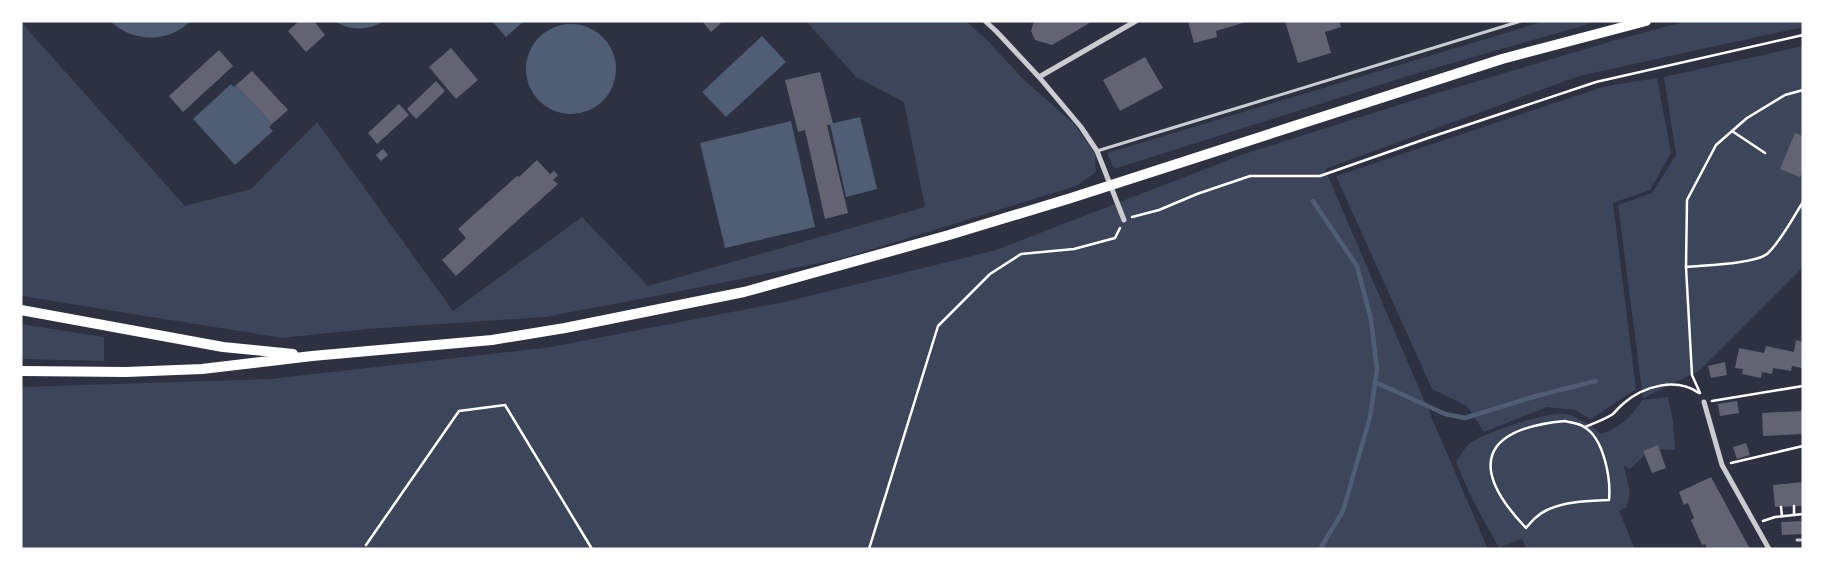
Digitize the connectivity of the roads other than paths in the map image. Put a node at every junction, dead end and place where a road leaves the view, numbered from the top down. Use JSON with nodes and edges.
{"nodes":[{"id":1,"x":985,"y":21,"type":"edge"},
{"id":2,"x":1136,"y":21,"type":"edge"},
{"id":3,"x":1521,"y":21,"type":"edge"},
{"id":4,"x":1646,"y":21,"type":"edge"},
{"id":5,"x":1039,"y":77,"type":"junction"},
{"id":6,"x":1097,"y":150,"type":"junction"},
{"id":7,"x":1124,"y":220,"type":"road end"},
{"id":8,"x":21,"y":310,"type":"edge"},
{"id":9,"x":312,"y":356,"type":"junction"},
{"id":10,"x":21,"y":371,"type":"edge"},
{"id":11,"x":1704,"y":402,"type":"road end"},
{"id":12,"x":1797,"y":540,"type":"dead end"},
{"id":13,"x":1803,"y":540,"type":"edge"},
{"id":14,"x":1769,"y":549,"type":"edge"}],
"edges":[{"from":1,"to":5,"type":"street"},
{"from":2,"to":5,"type":"street"},
{"from":3,"to":6,"type":"lane"},
{"from":4,"to":9,"type":"main road"},
{"from":5,"to":6,"type":"street"},
{"from":6,"to":7,"type":"street"},
{"from":8,"to":9,"type":"main road"},
{"from":9,"to":10,"type":"main road"},
{"from":11,"to":14,"type":"street"},
{"from":12,"to":13,"type":"lane"}]}
